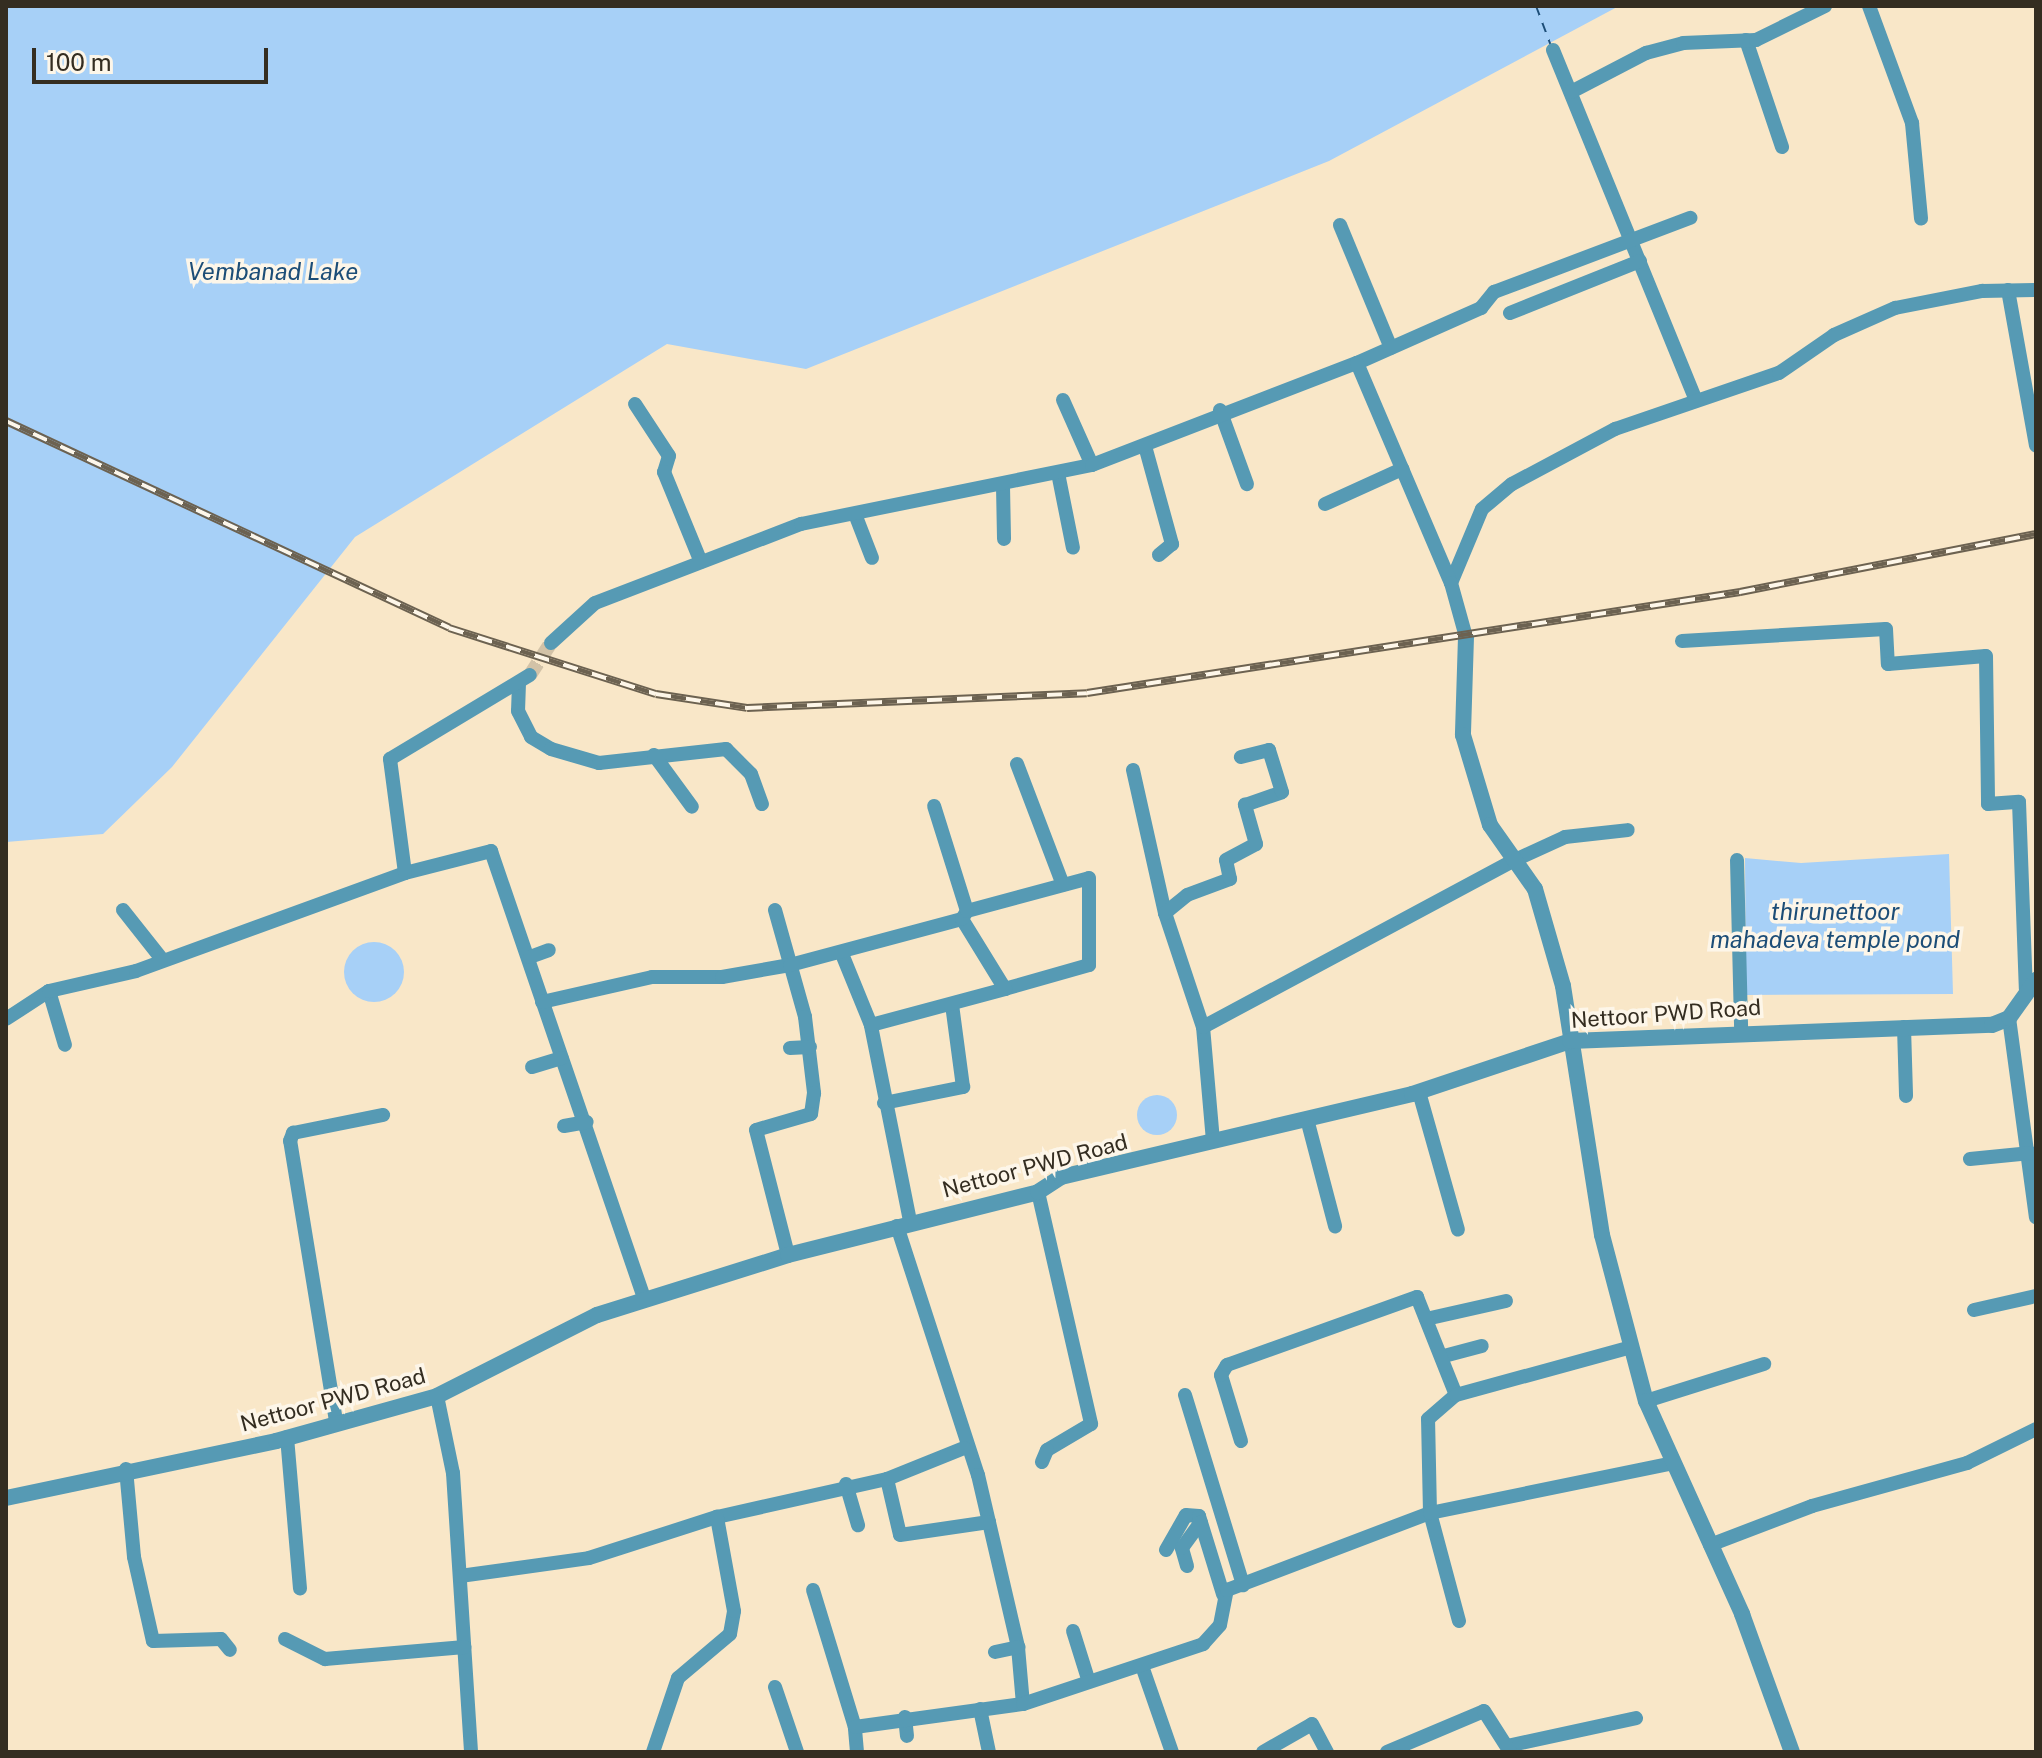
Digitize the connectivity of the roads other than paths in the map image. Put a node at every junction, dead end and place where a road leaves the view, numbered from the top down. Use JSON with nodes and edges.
{"nodes":[{"id":1,"x":1825,"y":6,"type":"edge"},
{"id":2,"x":1869,"y":6,"type":"edge"},
{"id":3,"x":1746,"y":40,"type":"junction"},
{"id":4,"x":1553,"y":50,"type":"dead end"},
{"id":5,"x":1571,"y":92,"type":"junction"},
{"id":6,"x":1782,"y":147,"type":"dead end"},
{"id":7,"x":1690,"y":218,"type":"dead end"},
{"id":8,"x":1921,"y":219,"type":"dead end"},
{"id":9,"x":1340,"y":225,"type":"dead end"},
{"id":10,"x":1632,"y":239,"type":"junction"},
{"id":11,"x":1640,"y":261,"type":"junction"},
{"id":12,"x":2008,"y":290,"type":"junction"},
{"id":13,"x":2036,"y":290,"type":"edge"},
{"id":14,"x":1510,"y":313,"type":"dead end"},
{"id":15,"x":1391,"y":348,"type":"junction"},
{"id":16,"x":1357,"y":363,"type":"junction"},
{"id":17,"x":1694,"y":396,"type":"junction"},
{"id":18,"x":1063,"y":400,"type":"dead end"},
{"id":19,"x":635,"y":404,"type":"dead end"},
{"id":20,"x":1220,"y":410,"type":"junction"},
{"id":21,"x":1145,"y":446,"type":"junction"},
{"id":22,"x":2036,"y":446,"type":"edge"},
{"id":23,"x":1092,"y":465,"type":"junction"},
{"id":24,"x":1402,"y":469,"type":"junction"},
{"id":25,"x":1058,"y":473,"type":"junction"},
{"id":26,"x":1247,"y":484,"type":"dead end"},
{"id":27,"x":1003,"y":486,"type":"junction"},
{"id":28,"x":1325,"y":504,"type":"dead end"},
{"id":29,"x":855,"y":514,"type":"junction"},
{"id":30,"x":1004,"y":539,"type":"dead end"},
{"id":31,"x":1073,"y":548,"type":"dead end"},
{"id":32,"x":1159,"y":555,"type":"dead end"},
{"id":33,"x":872,"y":558,"type":"dead end"},
{"id":34,"x":701,"y":562,"type":"junction"},
{"id":35,"x":1451,"y":583,"type":"junction"},
{"id":36,"x":1466,"y":637,"type":"joint"},
{"id":37,"x":1682,"y":641,"type":"dead end"},
{"id":38,"x":551,"y":643,"type":"tunnel mouth"},
{"id":39,"x":654,"y":755,"type":"junction"},
{"id":40,"x":1241,"y":757,"type":"dead end"},
{"id":41,"x":1017,"y":764,"type":"dead end"},
{"id":42,"x":1133,"y":770,"type":"dead end"},
{"id":43,"x":762,"y":804,"type":"dead end"},
{"id":44,"x":934,"y":806,"type":"dead end"},
{"id":45,"x":692,"y":807,"type":"dead end"},
{"id":46,"x":1628,"y":830,"type":"dead end"},
{"id":47,"x":1515,"y":860,"type":"junction"},
{"id":48,"x":1737,"y":860,"type":"dead end"},
{"id":49,"x":405,"y":873,"type":"junction"},
{"id":50,"x":1063,"y":885,"type":"junction"},
{"id":51,"x":123,"y":910,"type":"dead end"},
{"id":52,"x":775,"y":910,"type":"dead end"},
{"id":53,"x":1165,"y":913,"type":"junction"},
{"id":54,"x":964,"y":915,"type":"junction"},
{"id":55,"x":549,"y":950,"type":"dead end"},
{"id":56,"x":842,"y":954,"type":"junction"},
{"id":57,"x":530,"y":957,"type":"junction"},
{"id":58,"x":161,"y":958,"type":"junction"},
{"id":59,"x":790,"y":965,"type":"junction"},
{"id":60,"x":2031,"y":985,"type":"edge"},
{"id":61,"x":1005,"y":989,"type":"junction"},
{"id":62,"x":49,"y":991,"type":"junction"},
{"id":63,"x":542,"y":1002,"type":"junction"},
{"id":64,"x":952,"y":1005,"type":"junction"},
{"id":65,"x":2009,"y":1018,"type":"junction"},
{"id":66,"x":6,"y":1019,"type":"edge"},
{"id":67,"x":871,"y":1025,"type":"junction"},
{"id":68,"x":1203,"y":1027,"type":"junction"},
{"id":69,"x":1904,"y":1027,"type":"junction"},
{"id":70,"x":1741,"y":1029,"type":"junction"},
{"id":71,"x":1570,"y":1041,"type":"junction"},
{"id":72,"x":65,"y":1045,"type":"dead end"},
{"id":73,"x":810,"y":1047,"type":"junction"},
{"id":74,"x":790,"y":1048,"type":"dead end"},
{"id":75,"x":562,"y":1058,"type":"junction"},
{"id":76,"x":532,"y":1067,"type":"dead end"},
{"id":77,"x":1419,"y":1092,"type":"junction"},
{"id":78,"x":1906,"y":1096,"type":"dead end"},
{"id":79,"x":884,"y":1103,"type":"junction"},
{"id":80,"x":383,"y":1115,"type":"dead end"},
{"id":81,"x":1307,"y":1119,"type":"junction"},
{"id":82,"x":587,"y":1122,"type":"junction"},
{"id":83,"x":564,"y":1126,"type":"dead end"},
{"id":84,"x":1213,"y":1141,"type":"junction"},
{"id":85,"x":2031,"y":1153,"type":"junction"},
{"id":86,"x":1970,"y":1159,"type":"dead end"},
{"id":87,"x":1038,"y":1192,"type":"junction"},
{"id":88,"x":2036,"y":1217,"type":"edge"},
{"id":89,"x":904,"y":1224,"type":"junction"},
{"id":90,"x":1335,"y":1226,"type":"dead end"},
{"id":91,"x":1458,"y":1230,"type":"dead end"},
{"id":92,"x":788,"y":1255,"type":"junction"},
{"id":93,"x":2036,"y":1296,"type":"edge"},
{"id":94,"x":645,"y":1300,"type":"junction"},
{"id":95,"x":1506,"y":1301,"type":"dead end"},
{"id":96,"x":1974,"y":1310,"type":"dead end"},
{"id":97,"x":1426,"y":1319,"type":"junction"},
{"id":98,"x":1482,"y":1346,"type":"dead end"},
{"id":99,"x":1631,"y":1347,"type":"junction"},
{"id":100,"x":1444,"y":1356,"type":"junction"},
{"id":101,"x":1764,"y":1364,"type":"dead end"},
{"id":102,"x":1185,"y":1395,"type":"dead end"},
{"id":103,"x":1456,"y":1395,"type":"junction"},
{"id":104,"x":437,"y":1396,"type":"junction"},
{"id":105,"x":1646,"y":1401,"type":"junction"},
{"id":106,"x":336,"y":1421,"type":"junction"},
{"id":107,"x":2036,"y":1429,"type":"edge"},
{"id":108,"x":287,"y":1437,"type":"junction"},
{"id":109,"x":1241,"y":1441,"type":"dead end"},
{"id":110,"x":964,"y":1448,"type":"junction"},
{"id":111,"x":1042,"y":1462,"type":"dead end"},
{"id":112,"x":1673,"y":1463,"type":"junction"},
{"id":113,"x":126,"y":1469,"type":"junction"},
{"id":114,"x":887,"y":1479,"type":"junction"},
{"id":115,"x":846,"y":1484,"type":"junction"},
{"id":116,"x":6,"y":1498,"type":"edge"},
{"id":117,"x":1430,"y":1513,"type":"junction"},
{"id":118,"x":717,"y":1517,"type":"junction"},
{"id":119,"x":989,"y":1522,"type":"junction"},
{"id":120,"x":1201,"y":1522,"type":"junction"},
{"id":121,"x":858,"y":1525,"type":"dead end"},
{"id":122,"x":1710,"y":1545,"type":"junction"},
{"id":123,"x":1166,"y":1550,"type":"dead end"},
{"id":124,"x":1187,"y":1566,"type":"dead end"},
{"id":125,"x":460,"y":1576,"type":"junction"},
{"id":126,"x":1243,"y":1585,"type":"junction"},
{"id":127,"x":300,"y":1588,"type":"dead end"},
{"id":128,"x":813,"y":1590,"type":"dead end"},
{"id":129,"x":1223,"y":1594,"type":"junction"},
{"id":130,"x":1459,"y":1621,"type":"dead end"},
{"id":131,"x":1073,"y":1631,"type":"dead end"},
{"id":132,"x":285,"y":1639,"type":"dead end"},
{"id":133,"x":464,"y":1647,"type":"junction"},
{"id":134,"x":1018,"y":1647,"type":"junction"},
{"id":135,"x":230,"y":1650,"type":"dead end"},
{"id":136,"x":995,"y":1652,"type":"dead end"},
{"id":137,"x":1142,"y":1666,"type":"junction"},
{"id":138,"x":1089,"y":1682,"type":"junction"},
{"id":139,"x":775,"y":1687,"type":"dead end"},
{"id":140,"x":1023,"y":1704,"type":"junction"},
{"id":141,"x":980,"y":1709,"type":"junction"},
{"id":142,"x":905,"y":1717,"type":"junction"},
{"id":143,"x":1636,"y":1718,"type":"dead end"},
{"id":144,"x":855,"y":1727,"type":"junction"},
{"id":145,"x":907,"y":1736,"type":"dead end"},
{"id":146,"x":1508,"y":1749,"type":"edge"},
{"id":147,"x":471,"y":1752,"type":"edge"},
{"id":148,"x":653,"y":1752,"type":"edge"},
{"id":149,"x":797,"y":1752,"type":"edge"},
{"id":150,"x":857,"y":1752,"type":"edge"},
{"id":151,"x":989,"y":1752,"type":"edge"},
{"id":152,"x":1172,"y":1752,"type":"edge"},
{"id":153,"x":1263,"y":1752,"type":"edge"},
{"id":154,"x":1327,"y":1752,"type":"edge"},
{"id":155,"x":1387,"y":1752,"type":"edge"},
{"id":156,"x":1792,"y":1752,"type":"edge"}],
"edges":[{"from":1,"to":3,"type":"street"},
{"from":2,"to":8,"type":"street"},
{"from":3,"to":5,"type":"street"},
{"from":3,"to":6,"type":"street"},
{"from":4,"to":5,"type":"street"},
{"from":5,"to":10,"type":"street"},
{"from":7,"to":10,"type":"street"},
{"from":9,"to":15,"type":"street"},
{"from":10,"to":11,"type":"street"},
{"from":10,"to":15,"type":"street"},
{"from":11,"to":14,"type":"street"},
{"from":11,"to":17,"type":"street"},
{"from":12,"to":13,"type":"street"},
{"from":12,"to":17,"type":"street"},
{"from":12,"to":22,"type":"street"},
{"from":15,"to":16,"type":"street"},
{"from":16,"to":20,"type":"street"},
{"from":16,"to":24,"type":"street"},
{"from":17,"to":35,"type":"street"},
{"from":18,"to":23,"type":"street"},
{"from":19,"to":34,"type":"street"},
{"from":20,"to":21,"type":"street"},
{"from":20,"to":26,"type":"street"},
{"from":21,"to":23,"type":"street"},
{"from":21,"to":32,"type":"street"},
{"from":23,"to":25,"type":"street"},
{"from":24,"to":28,"type":"street"},
{"from":24,"to":35,"type":"street"},
{"from":25,"to":27,"type":"street"},
{"from":25,"to":31,"type":"street"},
{"from":27,"to":29,"type":"street"},
{"from":27,"to":30,"type":"street"},
{"from":29,"to":33,"type":"street"},
{"from":29,"to":34,"type":"street"},
{"from":34,"to":38,"type":"street"},
{"from":35,"to":36,"type":"street"},
{"from":36,"to":47,"type":"street"},
{"from":37,"to":60,"type":"street"},
{"from":39,"to":43,"type":"street"},
{"from":39,"to":45,"type":"street"},
{"from":39,"to":49,"type":"street"},
{"from":40,"to":53,"type":"street"},
{"from":41,"to":50,"type":"street"},
{"from":42,"to":53,"type":"street"},
{"from":44,"to":54,"type":"street"},
{"from":46,"to":47,"type":"street"},
{"from":47,"to":68,"type":"street"},
{"from":47,"to":71,"type":"street"},
{"from":48,"to":70,"type":"street"},
{"from":49,"to":57,"type":"street"},
{"from":49,"to":58,"type":"street"},
{"from":50,"to":54,"type":"street"},
{"from":50,"to":61,"type":"street"},
{"from":51,"to":58,"type":"street"},
{"from":52,"to":59,"type":"street"},
{"from":53,"to":68,"type":"street"},
{"from":54,"to":56,"type":"street"},
{"from":54,"to":61,"type":"street"},
{"from":55,"to":57,"type":"street"},
{"from":56,"to":59,"type":"street"},
{"from":56,"to":67,"type":"street"},
{"from":57,"to":63,"type":"street"},
{"from":58,"to":62,"type":"street"},
{"from":59,"to":63,"type":"street"},
{"from":59,"to":73,"type":"street"},
{"from":60,"to":65,"type":"street"},
{"from":61,"to":64,"type":"street"},
{"from":62,"to":66,"type":"street"},
{"from":62,"to":72,"type":"street"},
{"from":63,"to":75,"type":"street"},
{"from":64,"to":67,"type":"street"},
{"from":64,"to":79,"type":"street"},
{"from":65,"to":69,"type":"street","name":"Nettoor PWD Road"},
{"from":65,"to":85,"type":"street"},
{"from":67,"to":79,"type":"street"},
{"from":68,"to":84,"type":"street"},
{"from":69,"to":70,"type":"street","name":"Nettoor PWD Road"},
{"from":69,"to":78,"type":"street"},
{"from":70,"to":71,"type":"street","name":"Nettoor PWD Road"},
{"from":71,"to":77,"type":"street","name":"Nettoor PWD Road"},
{"from":71,"to":99,"type":"street"},
{"from":73,"to":74,"type":"street"},
{"from":73,"to":92,"type":"street"},
{"from":75,"to":76,"type":"street"},
{"from":75,"to":82,"type":"street"},
{"from":77,"to":81,"type":"street","name":"Nettoor PWD Road"},
{"from":77,"to":91,"type":"street"},
{"from":79,"to":89,"type":"street"},
{"from":80,"to":106,"type":"street"},
{"from":81,"to":84,"type":"street","name":"Nettoor PWD Road"},
{"from":81,"to":90,"type":"street"},
{"from":82,"to":83,"type":"street"},
{"from":82,"to":94,"type":"street"},
{"from":84,"to":87,"type":"street","name":"Nettoor PWD Road"},
{"from":85,"to":86,"type":"street"},
{"from":85,"to":88,"type":"street"},
{"from":87,"to":89,"type":"street","name":"Nettoor PWD Road"},
{"from":87,"to":111,"type":"street"},
{"from":89,"to":92,"type":"street","name":"Nettoor PWD Road"},
{"from":89,"to":110,"type":"street"},
{"from":92,"to":94,"type":"street","name":"Nettoor PWD Road"},
{"from":93,"to":96,"type":"street"},
{"from":94,"to":104,"type":"street","name":"Nettoor PWD Road"},
{"from":95,"to":97,"type":"street"},
{"from":97,"to":100,"type":"street"},
{"from":97,"to":109,"type":"street"},
{"from":98,"to":100,"type":"street"},
{"from":99,"to":103,"type":"street"},
{"from":99,"to":105,"type":"street"},
{"from":100,"to":103,"type":"street"},
{"from":101,"to":105,"type":"street"},
{"from":102,"to":126,"type":"street"},
{"from":103,"to":117,"type":"street"},
{"from":104,"to":106,"type":"street","name":"Nettoor PWD Road"},
{"from":104,"to":125,"type":"street"},
{"from":105,"to":112,"type":"street"},
{"from":106,"to":108,"type":"street","name":"Nettoor PWD Road"},
{"from":107,"to":122,"type":"street"},
{"from":108,"to":113,"type":"street","name":"Nettoor PWD Road"},
{"from":108,"to":127,"type":"street"},
{"from":110,"to":114,"type":"street"},
{"from":110,"to":119,"type":"street"},
{"from":112,"to":117,"type":"street"},
{"from":112,"to":122,"type":"street"},
{"from":113,"to":116,"type":"street","name":"Nettoor PWD Road"},
{"from":113,"to":135,"type":"street"},
{"from":114,"to":115,"type":"street"},
{"from":114,"to":119,"type":"street"},
{"from":115,"to":118,"type":"street"},
{"from":115,"to":121,"type":"street"},
{"from":117,"to":126,"type":"street"},
{"from":117,"to":130,"type":"street"},
{"from":118,"to":125,"type":"street"},
{"from":118,"to":148,"type":"street"},
{"from":119,"to":134,"type":"street"},
{"from":120,"to":123,"type":"street"},
{"from":120,"to":124,"type":"street"},
{"from":120,"to":129,"type":"street"},
{"from":122,"to":156,"type":"street"},
{"from":125,"to":133,"type":"street"},
{"from":126,"to":129,"type":"street"},
{"from":128,"to":144,"type":"street"},
{"from":129,"to":137,"type":"street"},
{"from":131,"to":138,"type":"street"},
{"from":132,"to":133,"type":"street"},
{"from":133,"to":147,"type":"street"},
{"from":134,"to":136,"type":"street"},
{"from":134,"to":140,"type":"street"},
{"from":137,"to":138,"type":"street"},
{"from":137,"to":152,"type":"street"},
{"from":138,"to":140,"type":"street"},
{"from":139,"to":149,"type":"street"},
{"from":140,"to":141,"type":"street"},
{"from":141,"to":142,"type":"street"},
{"from":141,"to":151,"type":"street"},
{"from":142,"to":144,"type":"street"},
{"from":142,"to":145,"type":"street"},
{"from":143,"to":146,"type":"street"},
{"from":144,"to":150,"type":"street"},
{"from":146,"to":155,"type":"street"},
{"from":153,"to":154,"type":"street"}]}
